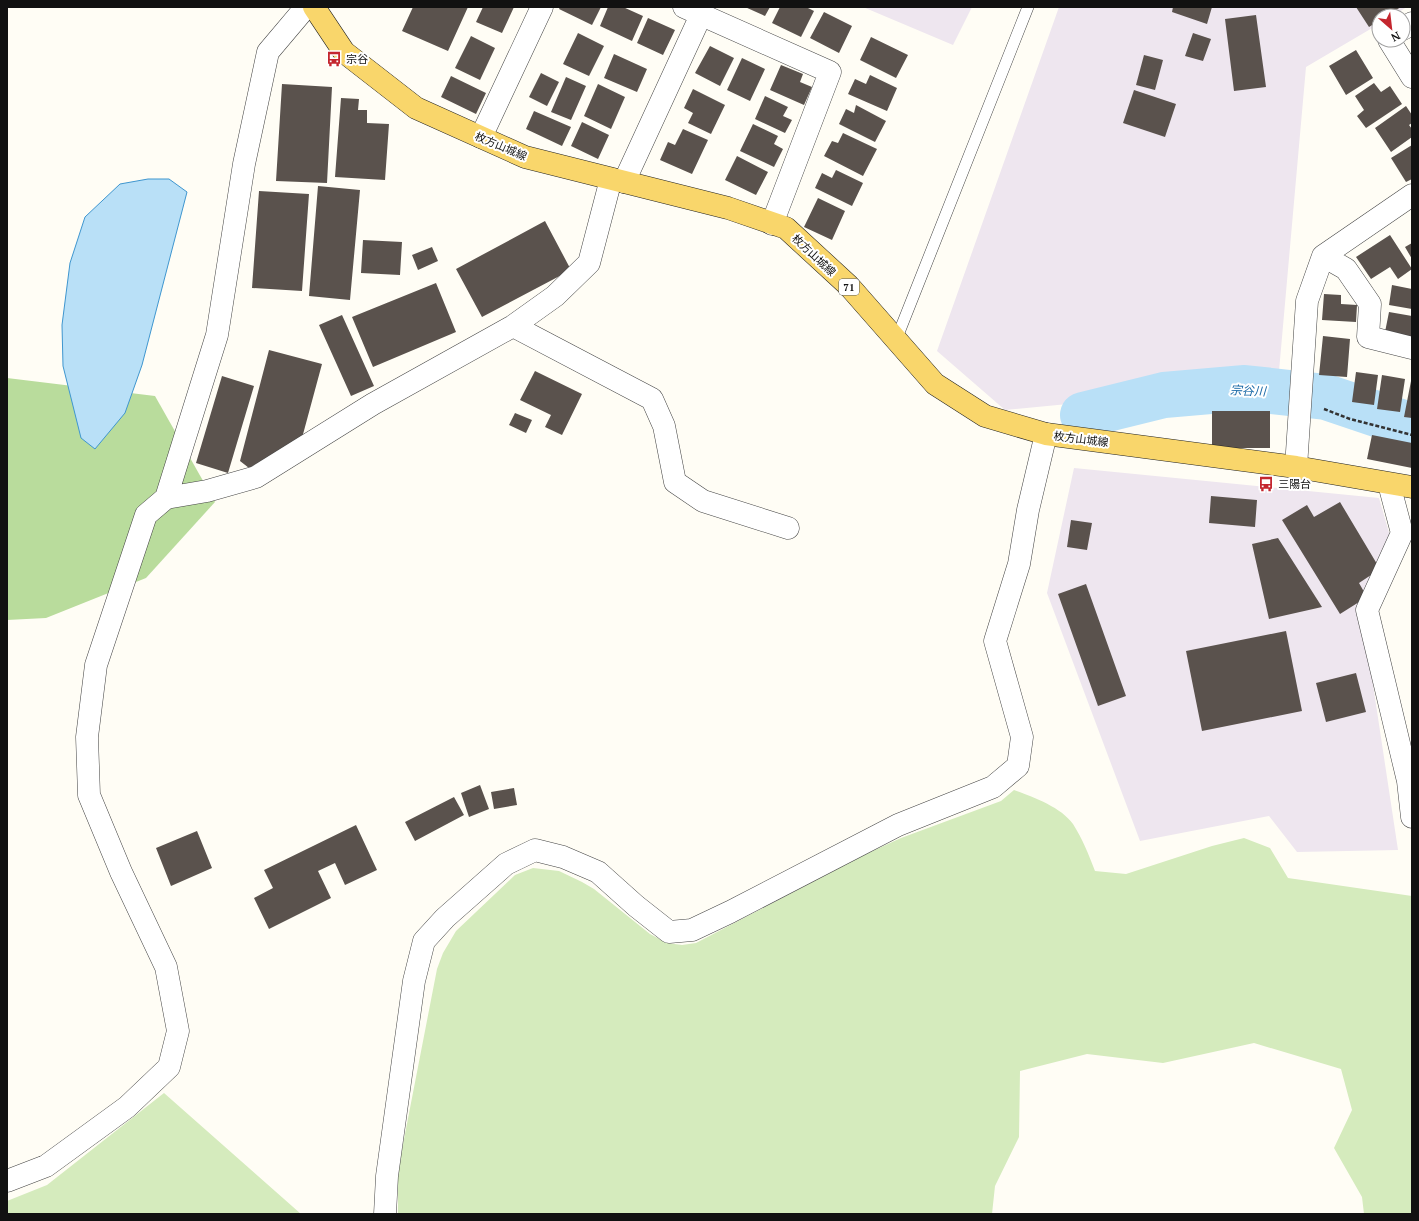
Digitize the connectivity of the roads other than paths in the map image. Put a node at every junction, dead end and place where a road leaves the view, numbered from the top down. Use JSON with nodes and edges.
{"nodes":[{"id":1,"x":306,"y":7,"type":"edge"},
{"id":2,"x":314,"y":7,"type":"edge"},
{"id":3,"x":542,"y":7,"type":"edge"},
{"id":4,"x":1028,"y":7,"type":"edge"},
{"id":5,"x":692,"y":11,"type":"edge"},
{"id":6,"x":1394,"y":48,"type":"edge"},
{"id":7,"x":1412,"y":77,"type":"edge"},
{"id":8,"x":481,"y":137,"type":"junction"},
{"id":9,"x":618,"y":181,"type":"junction"},
{"id":10,"x":1412,"y":195,"type":"edge"},
{"id":11,"x":772,"y":224,"type":"junction"},
{"id":12,"x":1323,"y":256,"type":"junction"},
{"id":13,"x":513,"y":326,"type":"junction"},
{"id":14,"x":896,"y":340,"type":"junction"},
{"id":15,"x":1412,"y":348,"type":"edge"},
{"id":16,"x":1046,"y":434,"type":"junction"},
{"id":17,"x":1296,"y":467,"type":"junction"},
{"id":18,"x":1389,"y":484,"type":"junction"},
{"id":19,"x":1412,"y":487,"type":"edge"},
{"id":20,"x":166,"y":498,"type":"junction"},
{"id":21,"x":788,"y":528,"type":"dead end"},
{"id":22,"x":1412,"y":817,"type":"edge"},
{"id":23,"x":7,"y":1181,"type":"edge"},
{"id":24,"x":385,"y":1214,"type":"edge"}],
"edges":[{"from":1,"to":20,"type":"street"},
{"from":2,"to":8,"type":"main road","name":"枚方山城線","number":"71"},
{"from":3,"to":8,"type":"street"},
{"from":4,"to":14,"type":"lane"},
{"from":5,"to":9,"type":"street"},
{"from":5,"to":11,"type":"street"},
{"from":6,"to":7,"type":"street"},
{"from":8,"to":9,"type":"main road","name":"枚方山城線","number":"71"},
{"from":9,"to":11,"type":"main road","name":"枚方山城線","number":"71"},
{"from":9,"to":13,"type":"street"},
{"from":10,"to":12,"type":"street"},
{"from":11,"to":14,"type":"main road","name":"枚方山城線","number":"71"},
{"from":12,"to":15,"type":"street"},
{"from":12,"to":17,"type":"street"},
{"from":13,"to":20,"type":"street"},
{"from":13,"to":21,"type":"street"},
{"from":14,"to":16,"type":"main road","name":"枚方山城線","number":"71"},
{"from":16,"to":17,"type":"main road","name":"枚方山城線","number":"71"},
{"from":16,"to":24,"type":"street"},
{"from":17,"to":18,"type":"main road","name":"枚方山城線","number":"71"},
{"from":18,"to":19,"type":"main road","name":"枚方山城線","number":"71"},
{"from":18,"to":22,"type":"street"},
{"from":20,"to":23,"type":"street"}]}
